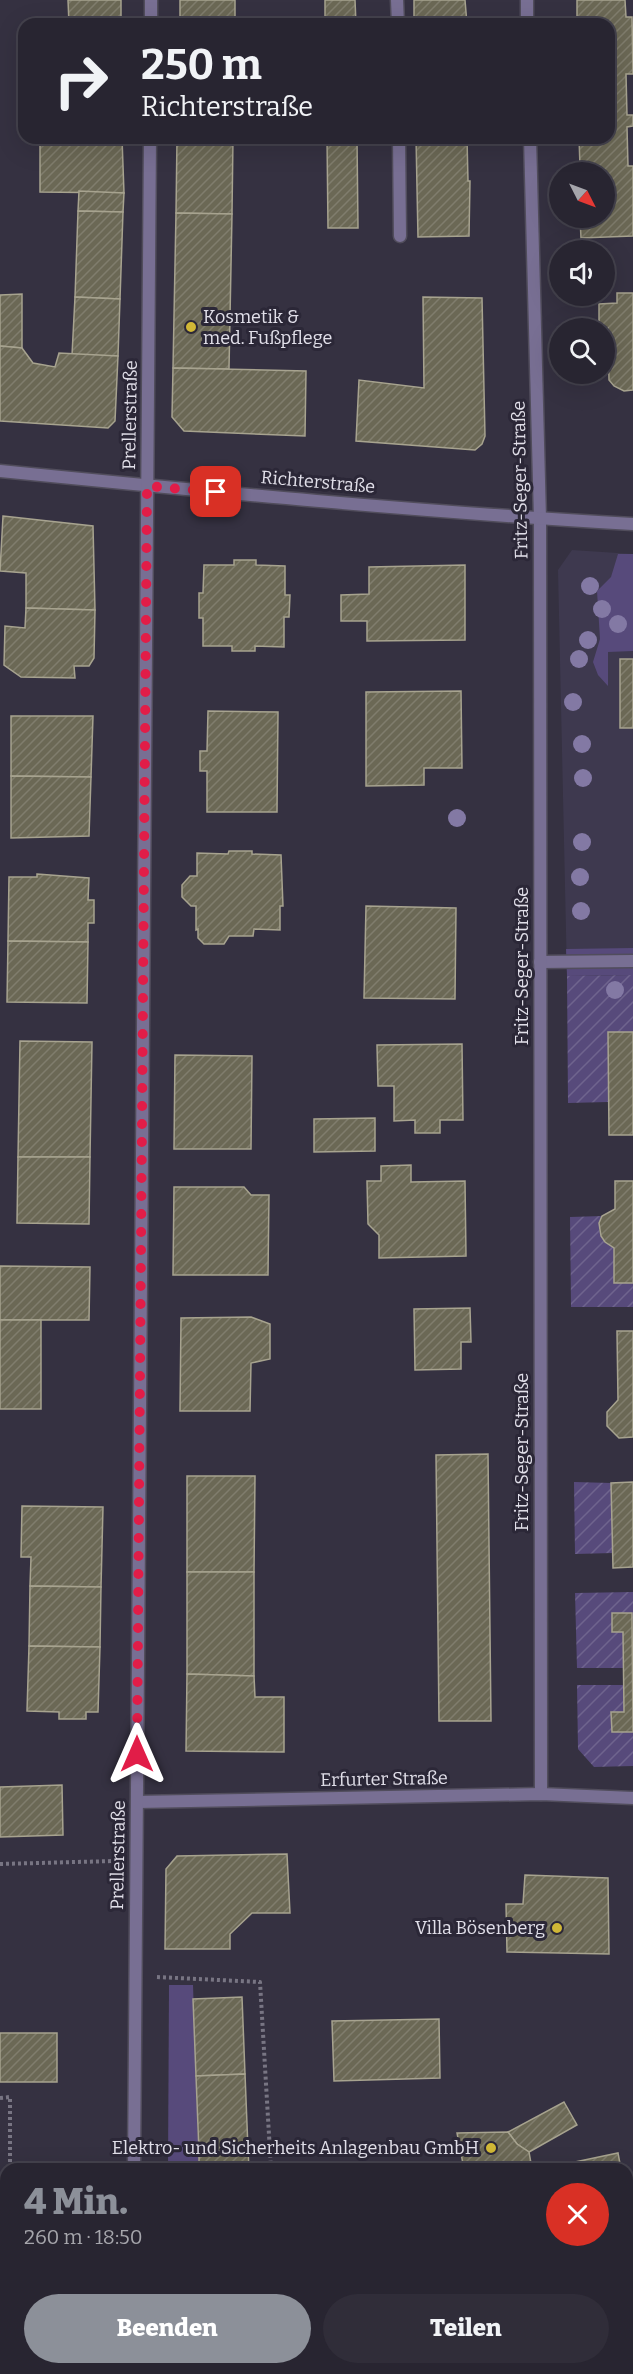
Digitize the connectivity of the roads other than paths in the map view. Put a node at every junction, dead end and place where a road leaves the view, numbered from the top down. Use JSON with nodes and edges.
{"nodes":[{"id":1,"x":151,"y":0,"type":"edge"},
{"id":2,"x":397,"y":0,"type":"edge"},
{"id":3,"x":527,"y":0,"type":"edge"},
{"id":4,"x":151,"y":18,"type":"edge"},
{"id":5,"x":398,"y":18,"type":"edge"},
{"id":6,"x":527,"y":18,"type":"edge"},
{"id":7,"x":150,"y":144,"type":"edge"},
{"id":8,"x":399,"y":144,"type":"edge"},
{"id":9,"x":530,"y":144,"type":"edge"},
{"id":10,"x":400,"y":236,"type":"dead end"},
{"id":11,"x":0,"y":471,"type":"edge"},
{"id":12,"x":147,"y":486,"type":"junction"},
{"id":13,"x":540,"y":519,"type":"junction"},
{"id":14,"x":633,"y":524,"type":"edge"},
{"id":15,"x":633,"y":961,"type":"edge"},
{"id":16,"x":540,"y":962,"type":"junction"},
{"id":17,"x":541,"y":1794,"type":"junction"},
{"id":18,"x":633,"y":1798,"type":"edge"},
{"id":19,"x":136,"y":1802,"type":"junction"},
{"id":20,"x":134,"y":2163,"type":"edge"}],
"edges":[{"from":1,"to":4,"type":"street"},
{"from":2,"to":5,"type":"street"},
{"from":3,"to":6,"type":"street"},
{"from":7,"to":12,"type":"street","name":"Prellerstraße"},
{"from":8,"to":10,"type":"street"},
{"from":9,"to":13,"type":"street","name":"Fritz-Seger-Straße"},
{"from":11,"to":12,"type":"street","name":"Richterstraße"},
{"from":12,"to":13,"type":"street","name":"Richterstraße"},
{"from":12,"to":19,"type":"street","name":"Prellerstraße"},
{"from":13,"to":14,"type":"street","name":"Richterstraße"},
{"from":13,"to":16,"type":"street","name":"Fritz-Seger-Straße"},
{"from":15,"to":16,"type":"street"},
{"from":16,"to":17,"type":"street","name":"Fritz-Seger-Straße"},
{"from":17,"to":18,"type":"street","name":"Erfurter Straße"},
{"from":17,"to":19,"type":"street","name":"Erfurter Straße"},
{"from":19,"to":20,"type":"street","name":"Prellerstraße"}]}
